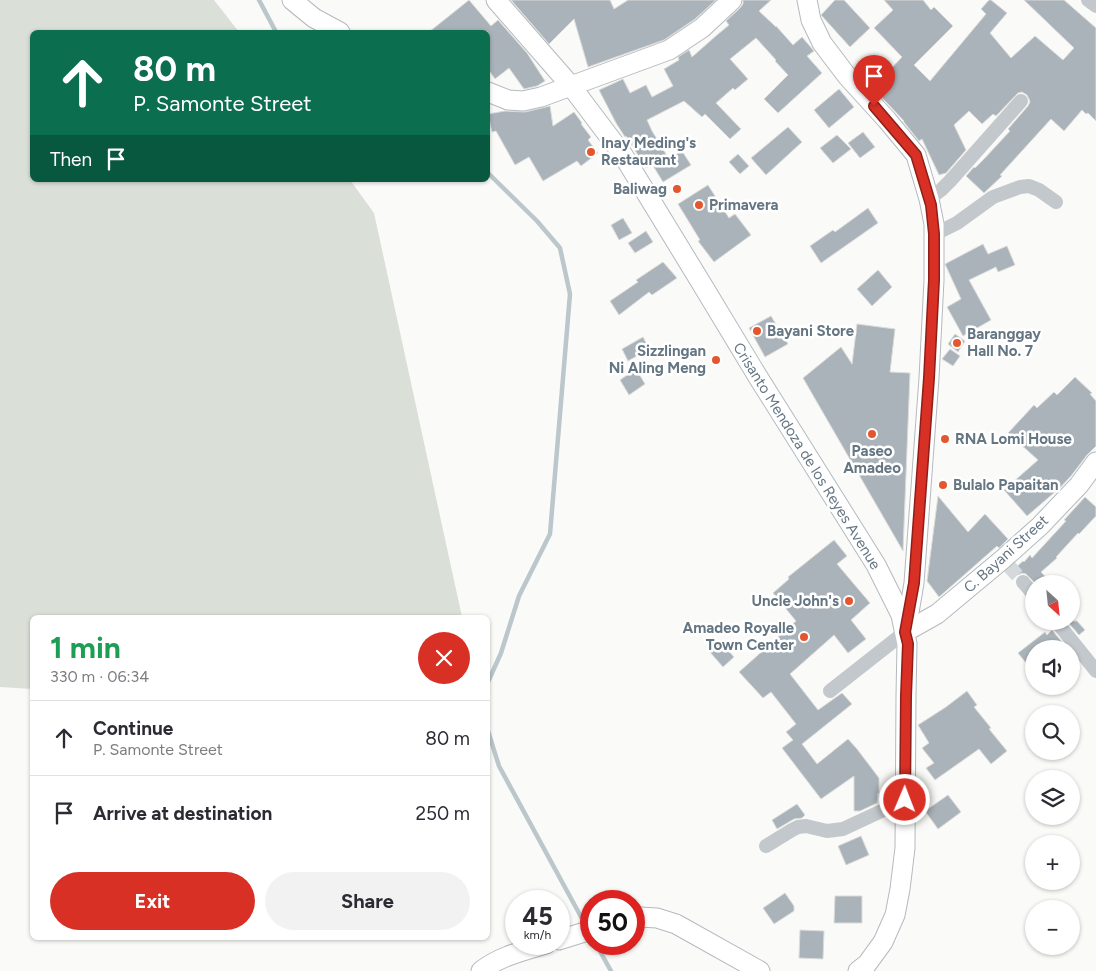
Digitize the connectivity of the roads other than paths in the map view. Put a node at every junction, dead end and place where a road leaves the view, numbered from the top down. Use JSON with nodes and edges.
{"nodes":[{"id":1,"x":292,"y":0,"type":"edge"},
{"id":2,"x":496,"y":0,"type":"edge"},
{"id":3,"x":732,"y":0,"type":"edge"},
{"id":4,"x":808,"y":0,"type":"edge"},
{"id":5,"x":1088,"y":0,"type":"edge"},
{"id":6,"x":1096,"y":6,"type":"edge"},
{"id":7,"x":336,"y":30,"type":"edge"},
{"id":8,"x":571,"y":86,"type":"junction"},
{"id":9,"x":490,"y":93,"type":"edge"},
{"id":10,"x":1020,"y":102,"type":"dead end"},
{"id":11,"x":929,"y":199,"type":"junction"},
{"id":12,"x":1056,"y":202,"type":"dead end"},
{"id":13,"x":934,"y":234,"type":"junction"},
{"id":14,"x":1096,"y":462,"type":"edge"},
{"id":15,"x":1023,"y":582,"type":"tunnel mouth"},
{"id":16,"x":1025,"y":584,"type":"edge"},
{"id":17,"x":1063,"y":630,"type":"edge"},
{"id":18,"x":905,"y":632,"type":"junction"},
{"id":19,"x":1096,"y":671,"type":"edge"},
{"id":20,"x":830,"y":691,"type":"dead end"},
{"id":21,"x":905,"y":800,"type":"junction"},
{"id":22,"x":766,"y":846,"type":"dead end"},
{"id":23,"x":645,"y":917,"type":"edge"},
{"id":24,"x":511,"y":955,"type":"edge"},
{"id":25,"x":864,"y":969,"type":"edge"},
{"id":26,"x":481,"y":971,"type":"edge"},
{"id":27,"x":760,"y":971,"type":"edge"}],
"edges":[{"from":1,"to":7,"type":"main road"},
{"from":2,"to":8,"type":"main road","name":"Crisanto Mendoza de los Reyes Avenue"},
{"from":3,"to":8,"type":"main road"},
{"from":4,"to":11,"type":"main road"},
{"from":5,"to":6,"type":"street"},
{"from":8,"to":9,"type":"main road"},
{"from":8,"to":18,"type":"main road","name":"Crisanto Mendoza de los Reyes Avenue"},
{"from":10,"to":11,"type":"street"},
{"from":11,"to":13,"type":"main road"},
{"from":12,"to":13,"type":"street"},
{"from":13,"to":18,"type":"main road"},
{"from":14,"to":18,"type":"main road","name":"C. Bayani Street"},
{"from":15,"to":16,"type":"street"},
{"from":17,"to":19,"type":"street"},
{"from":18,"to":20,"type":"street"},
{"from":18,"to":21,"type":"main road","name":"Crisanto Mendoza de los Reyes Avenue"},
{"from":21,"to":22,"type":"street"},
{"from":21,"to":25,"type":"main road","name":"Crisanto Mendoza de los Reyes Avenue"},
{"from":23,"to":27,"type":"main road"},
{"from":24,"to":26,"type":"main road"}]}
